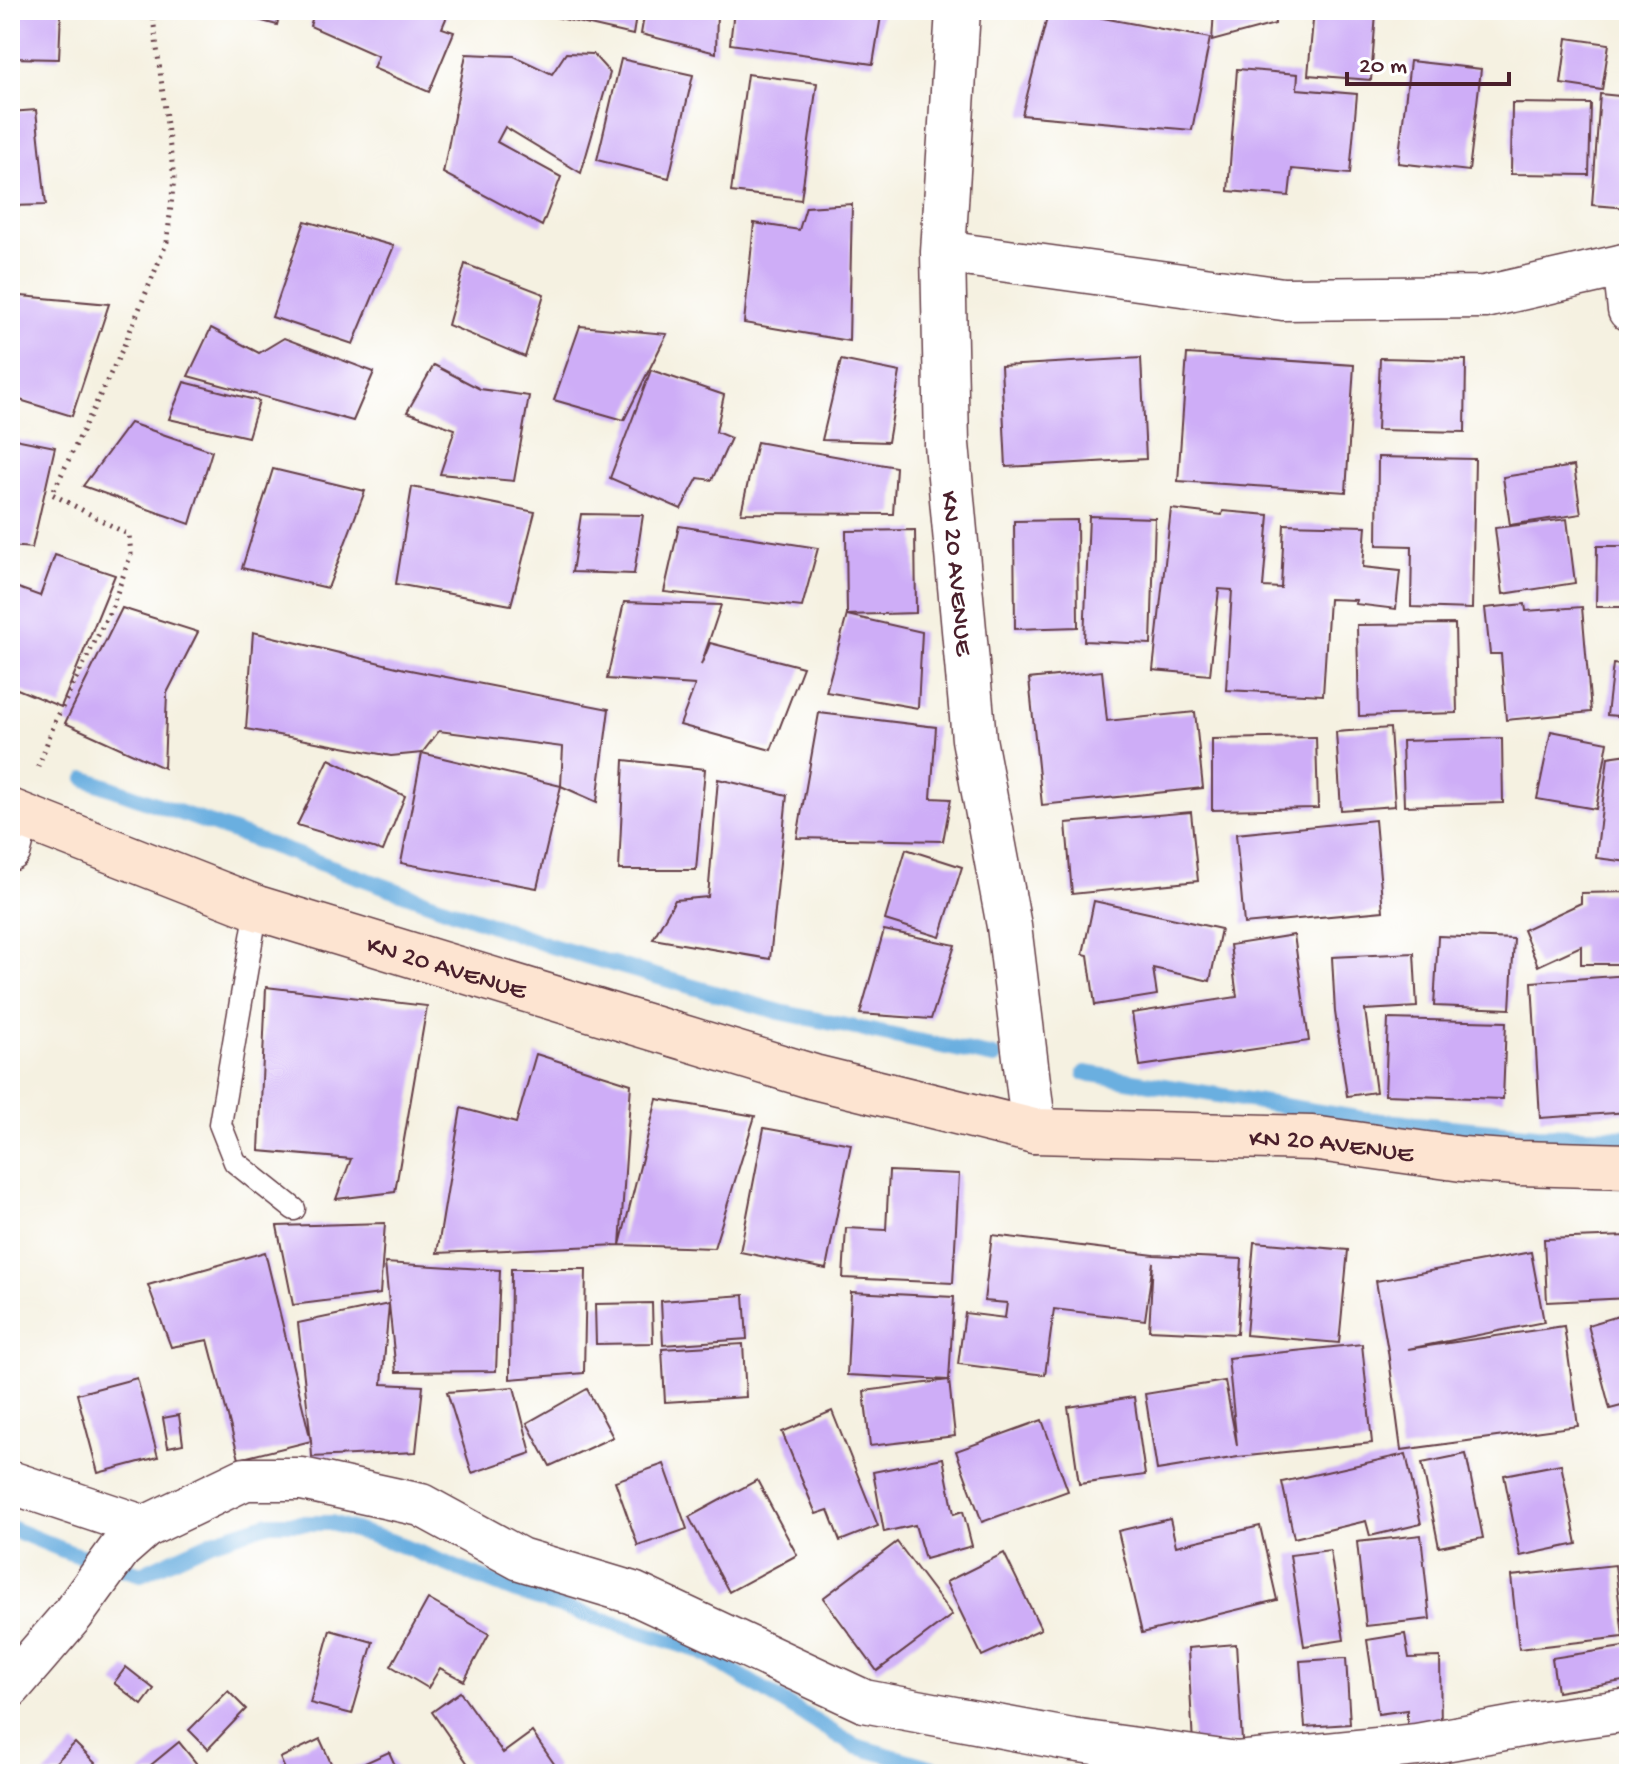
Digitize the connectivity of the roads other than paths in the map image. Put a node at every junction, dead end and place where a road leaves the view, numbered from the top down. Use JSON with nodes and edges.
{"nodes":[{"id":1,"x":958,"y":10,"type":"edge"},
{"id":2,"x":943,"y":252,"type":"junction"},
{"id":3,"x":1627,"y":265,"type":"edge"},
{"id":4,"x":1629,"y":310,"type":"edge"},
{"id":5,"x":13,"y":825,"type":"edge"},
{"id":6,"x":257,"y":908,"type":"junction"},
{"id":7,"x":1034,"y":1131,"type":"junction"},
{"id":8,"x":1629,"y":1166,"type":"edge"},
{"id":9,"x":294,"y":1209,"type":"dead end"},
{"id":10,"x":10,"y":1482,"type":"edge"},
{"id":11,"x":132,"y":1538,"type":"junction"},
{"id":12,"x":10,"y":1687,"type":"edge"},
{"id":13,"x":1629,"y":1710,"type":"edge"}],
"edges":[{"from":1,"to":2,"type":"street","name":"KN 20 AVENUE"},
{"from":2,"to":3,"type":"street"},
{"from":2,"to":7,"type":"street","name":"KN 20 AVENUE"},
{"from":3,"to":4,"type":"street"},
{"from":5,"to":6,"type":"main road","name":"KN 20 AVENUE"},
{"from":6,"to":7,"type":"main road","name":"KN 20 AVENUE"},
{"from":6,"to":9,"type":"lane"},
{"from":7,"to":8,"type":"main road","name":"KN 20 AVENUE"},
{"from":10,"to":11,"type":"street"},
{"from":11,"to":12,"type":"street"},
{"from":11,"to":13,"type":"street"}]}
